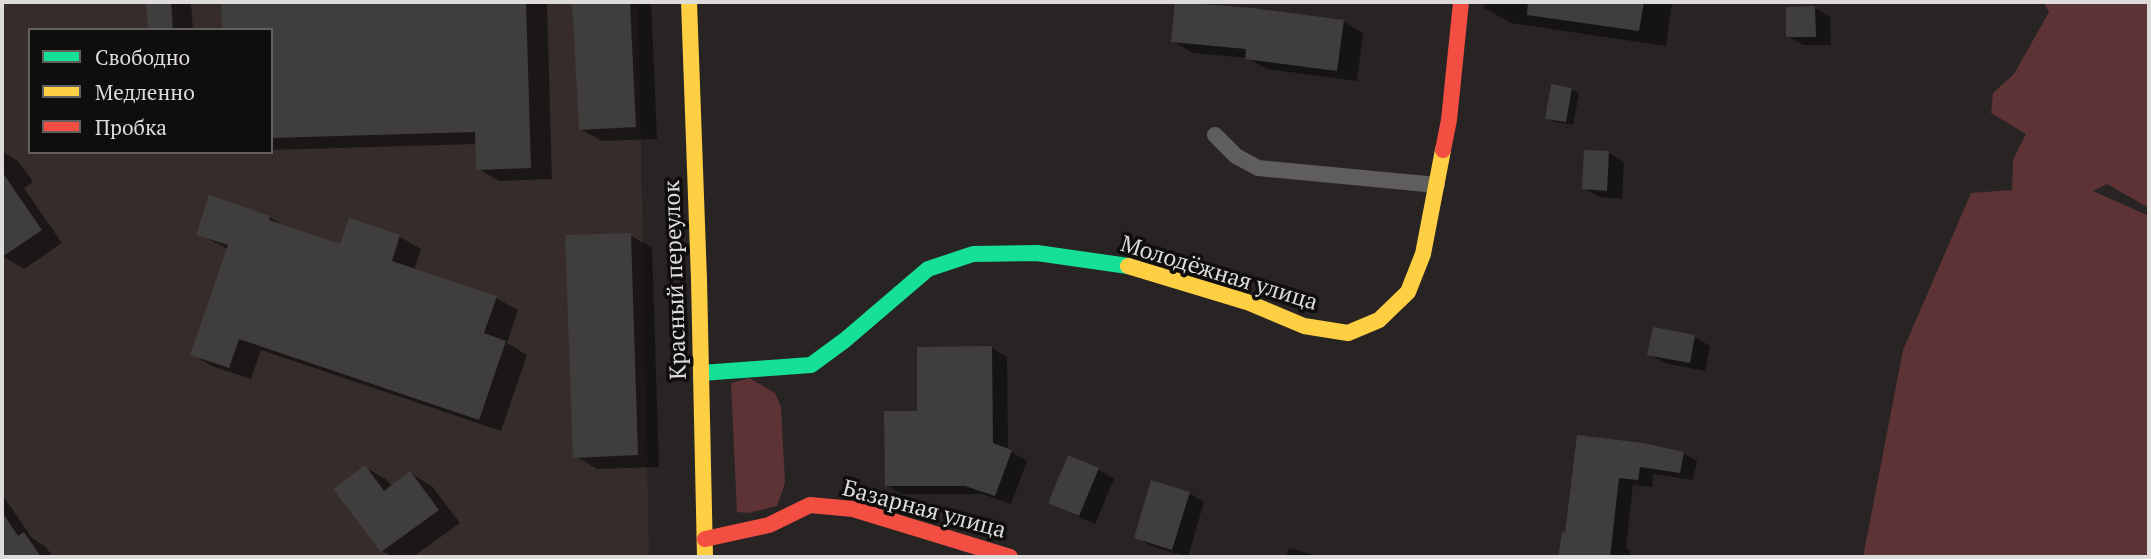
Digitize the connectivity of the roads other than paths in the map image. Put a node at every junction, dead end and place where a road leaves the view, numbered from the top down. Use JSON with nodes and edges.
{"nodes":[{"id":1,"x":689,"y":2,"type":"edge"},
{"id":2,"x":1461,"y":2,"type":"edge"},
{"id":3,"x":1214,"y":135,"type":"dead end"},
{"id":4,"x":1437,"y":185,"type":"junction"},
{"id":5,"x":701,"y":373,"type":"junction"},
{"id":6,"x":705,"y":539,"type":"junction"},
{"id":7,"x":705,"y":557,"type":"edge"},
{"id":8,"x":1010,"y":557,"type":"edge"}],
"edges":[{"from":1,"to":5,"type":"street","name":"Красный переулок"},
{"from":2,"to":4,"type":"street","name":"Молодёжная улица"},
{"from":3,"to":4,"type":"lane"},
{"from":4,"to":5,"type":"street","name":"Молодёжная улица"},
{"from":5,"to":6,"type":"street","name":"Красный переулок"},
{"from":6,"to":7,"type":"street","name":"Красный переулок"},
{"from":6,"to":8,"type":"street","name":"Базарная улица"}]}
